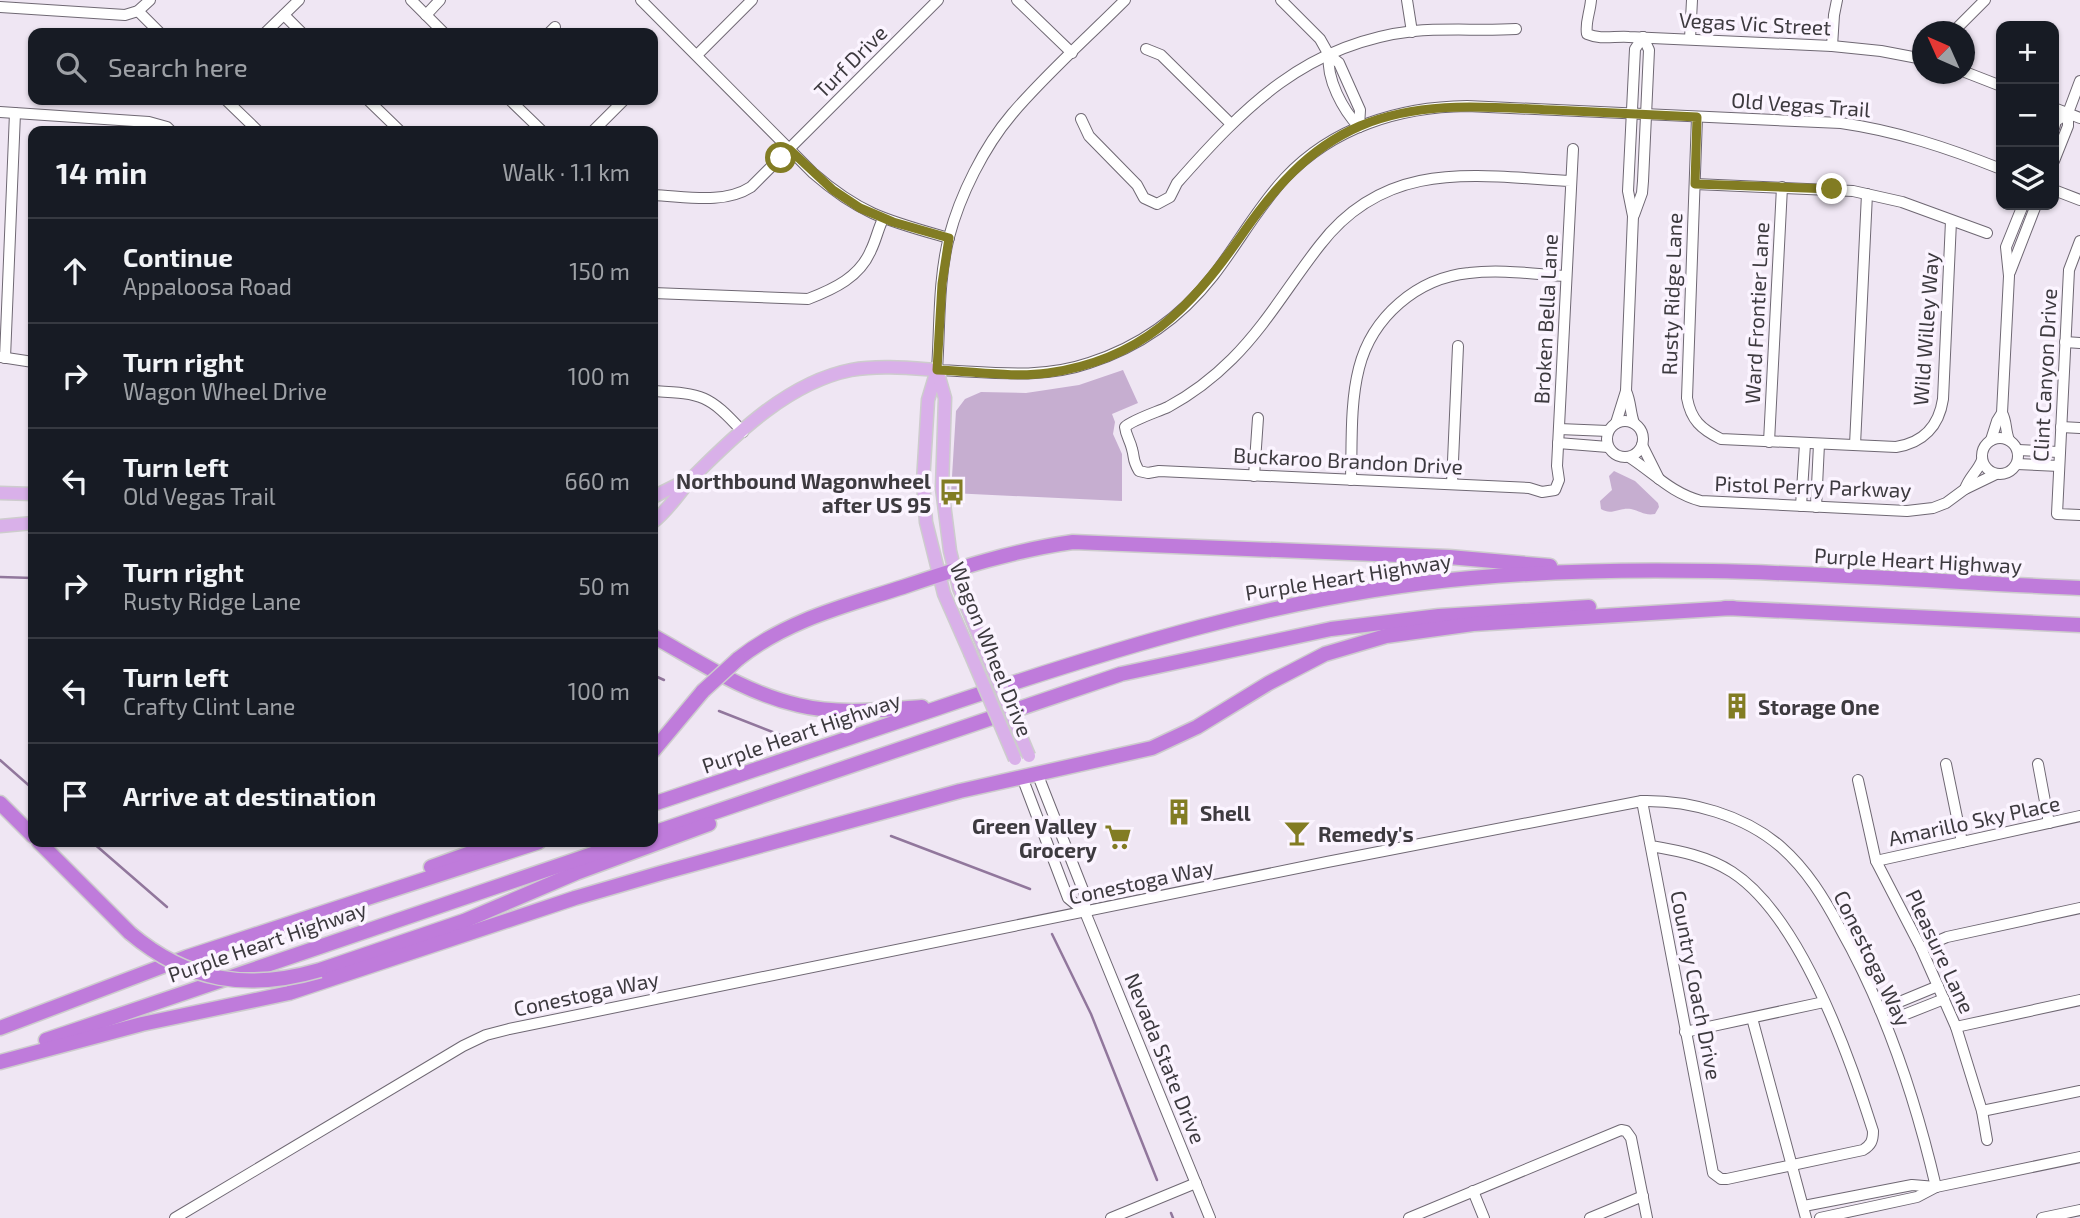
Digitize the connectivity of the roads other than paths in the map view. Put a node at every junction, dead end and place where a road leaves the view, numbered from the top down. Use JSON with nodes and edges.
{"nodes":[{"id":1,"x":150,"y":0,"type":"edge"},
{"id":2,"x":299,"y":0,"type":"edge"},
{"id":3,"x":411,"y":0,"type":"edge"},
{"id":4,"x":440,"y":0,"type":"edge"},
{"id":5,"x":641,"y":0,"type":"edge"},
{"id":6,"x":752,"y":0,"type":"edge"},
{"id":7,"x":938,"y":0,"type":"edge"},
{"id":8,"x":1017,"y":0,"type":"edge"},
{"id":9,"x":1125,"y":0,"type":"edge"},
{"id":10,"x":1280,"y":0,"type":"edge"},
{"id":11,"x":1407,"y":0,"type":"edge"},
{"id":12,"x":1591,"y":0,"type":"edge"},
{"id":13,"x":1692,"y":0,"type":"edge"},
{"id":14,"x":1838,"y":0,"type":"edge"},
{"id":15,"x":1985,"y":0,"type":"edge"},
{"id":16,"x":21,"y":4,"type":"edge"},
{"id":17,"x":0,"y":7,"type":"edge"},
{"id":18,"x":138,"y":11,"type":"junction"},
{"id":19,"x":284,"y":15,"type":"junction"},
{"id":20,"x":426,"y":15,"type":"junction"},
{"id":21,"x":1963,"y":21,"type":"edge"},
{"id":22,"x":155,"y":28,"type":"edge"},
{"id":23,"x":270,"y":28,"type":"edge"},
{"id":24,"x":297,"y":28,"type":"edge"},
{"id":25,"x":439,"y":28,"type":"edge"},
{"id":26,"x":1516,"y":29,"type":"dead end"},
{"id":27,"x":1412,"y":32,"type":"junction"},
{"id":28,"x":1643,"y":37,"type":"junction"},
{"id":29,"x":1690,"y":39,"type":"junction"},
{"id":30,"x":1832,"y":46,"type":"junction"},
{"id":31,"x":1146,"y":49,"type":"dead end"},
{"id":32,"x":1072,"y":53,"type":"junction"},
{"id":33,"x":696,"y":55,"type":"junction"},
{"id":34,"x":1329,"y":55,"type":"junction"},
{"id":35,"x":1912,"y":57,"type":"edge"},
{"id":36,"x":1975,"y":76,"type":"edge"},
{"id":37,"x":2080,"y":81,"type":"edge"},
{"id":38,"x":1996,"y":84,"type":"edge"},
{"id":39,"x":231,"y":105,"type":"edge"},
{"id":40,"x":373,"y":105,"type":"edge"},
{"id":41,"x":515,"y":105,"type":"edge"},
{"id":42,"x":619,"y":105,"type":"edge"},
{"id":43,"x":2059,"y":109,"type":"edge"},
{"id":44,"x":0,"y":112,"type":"edge"},
{"id":45,"x":15,"y":113,"type":"junction"},
{"id":46,"x":2068,"y":113,"type":"junction"},
{"id":47,"x":1632,"y":114,"type":"junction"},
{"id":48,"x":1644,"y":114,"type":"junction"},
{"id":49,"x":1697,"y":117,"type":"junction"},
{"id":50,"x":2080,"y":118,"type":"edge"},
{"id":51,"x":1081,"y":119,"type":"dead end"},
{"id":52,"x":2059,"y":119,"type":"edge"},
{"id":53,"x":1230,"y":124,"type":"junction"},
{"id":54,"x":113,"y":126,"type":"edge"},
{"id":55,"x":162,"y":126,"type":"edge"},
{"id":56,"x":253,"y":126,"type":"edge"},
{"id":57,"x":395,"y":126,"type":"edge"},
{"id":58,"x":537,"y":126,"type":"edge"},
{"id":59,"x":598,"y":126,"type":"edge"},
{"id":60,"x":1359,"y":127,"type":"junction"},
{"id":61,"x":2059,"y":148,"type":"edge"},
{"id":62,"x":1573,"y":149,"type":"dead end"},
{"id":63,"x":790,"y":150,"type":"junction"},
{"id":64,"x":1996,"y":167,"type":"edge"},
{"id":65,"x":1571,"y":181,"type":"junction"},
{"id":66,"x":1695,"y":184,"type":"junction"},
{"id":67,"x":1782,"y":187,"type":"junction"},
{"id":68,"x":2059,"y":192,"type":"edge"},
{"id":69,"x":1867,"y":194,"type":"junction"},
{"id":70,"x":658,"y":195,"type":"edge"},
{"id":71,"x":2080,"y":200,"type":"edge"},
{"id":72,"x":2021,"y":210,"type":"edge"},
{"id":73,"x":2034,"y":210,"type":"edge"},
{"id":74,"x":1633,"y":216,"type":"junction"},
{"id":75,"x":883,"y":219,"type":"junction"},
{"id":76,"x":1951,"y":220,"type":"junction"},
{"id":77,"x":1987,"y":233,"type":"dead end"},
{"id":78,"x":949,"y":238,"type":"junction"},
{"id":79,"x":2080,"y":241,"type":"edge"},
{"id":80,"x":2069,"y":270,"type":"junction"},
{"id":81,"x":2080,"y":273,"type":"edge"},
{"id":82,"x":1566,"y":276,"type":"junction"},
{"id":83,"x":2009,"y":276,"type":"junction"},
{"id":84,"x":658,"y":293,"type":"edge"},
{"id":85,"x":2065,"y":342,"type":"junction"},
{"id":86,"x":2080,"y":342,"type":"edge"},
{"id":87,"x":1458,"y":346,"type":"dead end"},
{"id":88,"x":2,"y":358,"type":"edge"},
{"id":89,"x":28,"y":361,"type":"edge"},
{"id":90,"x":937,"y":370,"type":"junction"},
{"id":91,"x":658,"y":391,"type":"edge"},
{"id":92,"x":1626,"y":391,"type":"junction"},
{"id":93,"x":2002,"y":413,"type":"junction"},
{"id":94,"x":1258,"y":418,"type":"dead end"},
{"id":95,"x":1634,"y":423,"type":"junction"},
{"id":96,"x":1612,"y":427,"type":"junction"},
{"id":97,"x":2061,"y":427,"type":"junction"},
{"id":98,"x":2080,"y":428,"type":"edge"},
{"id":99,"x":1559,"y":429,"type":"junction"},
{"id":100,"x":743,"y":432,"type":"junction"},
{"id":101,"x":1991,"y":440,"type":"junction"},
{"id":102,"x":2009,"y":440,"type":"junction"},
{"id":103,"x":1769,"y":442,"type":"junction"},
{"id":104,"x":1559,"y":443,"type":"junction"},
{"id":105,"x":1805,"y":444,"type":"junction"},
{"id":106,"x":1819,"y":444,"type":"junction"},
{"id":107,"x":1642,"y":445,"type":"junction"},
{"id":108,"x":1855,"y":446,"type":"junction"},
{"id":109,"x":1608,"y":447,"type":"junction"},
{"id":110,"x":2018,"y":450,"type":"junction"},
{"id":111,"x":2059,"y":452,"type":"junction"},
{"id":112,"x":1629,"y":457,"type":"junction"},
{"id":113,"x":1982,"y":460,"type":"junction"},
{"id":114,"x":2017,"y":464,"type":"junction"},
{"id":115,"x":2059,"y":466,"type":"junction"},
{"id":116,"x":1996,"y":474,"type":"junction"},
{"id":117,"x":1254,"y":475,"type":"junction"},
{"id":118,"x":694,"y":476,"type":"junction"},
{"id":119,"x":1659,"y":479,"type":"junction"},
{"id":120,"x":1351,"y":480,"type":"junction"},
{"id":121,"x":1452,"y":484,"type":"junction"},
{"id":122,"x":1965,"y":489,"type":"junction"},
{"id":123,"x":1555,"y":490,"type":"joint"},
{"id":124,"x":0,"y":493,"type":"edge"},
{"id":125,"x":28,"y":494,"type":"edge"},
{"id":126,"x":658,"y":494,"type":"edge"},
{"id":127,"x":1801,"y":506,"type":"junction"},
{"id":128,"x":1816,"y":507,"type":"junction"},
{"id":129,"x":2080,"y":515,"type":"edge"},
{"id":130,"x":658,"y":517,"type":"edge"},
{"id":131,"x":28,"y":524,"type":"edge"},
{"id":132,"x":0,"y":527,"type":"edge"},
{"id":133,"x":28,"y":530,"type":"edge"},
{"id":134,"x":954,"y":569,"type":"junction"},
{"id":135,"x":1603,"y":570,"type":"junction"},
{"id":136,"x":938,"y":574,"type":"junction"},
{"id":137,"x":2080,"y":588,"type":"edge"},
{"id":138,"x":1733,"y":608,"type":"junction"},
{"id":139,"x":2080,"y":625,"type":"edge"},
{"id":140,"x":658,"y":639,"type":"edge"},
{"id":141,"x":944,"y":706,"type":"junction"},
{"id":142,"x":658,"y":745,"type":"edge"},
{"id":143,"x":886,"y":755,"type":"junction"},
{"id":144,"x":1946,"y":764,"type":"dead end"},
{"id":145,"x":2038,"y":764,"type":"dead end"},
{"id":146,"x":1037,"y":773,"type":"junction"},
{"id":147,"x":1022,"y":777,"type":"junction"},
{"id":148,"x":1858,"y":780,"type":"dead end"},
{"id":149,"x":1642,"y":801,"type":"junction"},
{"id":150,"x":658,"y":802,"type":"edge"},
{"id":151,"x":0,"y":803,"type":"edge"},
{"id":152,"x":2080,"y":816,"type":"edge"},
{"id":153,"x":2049,"y":823,"type":"junction"},
{"id":154,"x":28,"y":831,"type":"edge"},
{"id":155,"x":658,"y":831,"type":"edge"},
{"id":156,"x":658,"y":842,"type":"edge"},
{"id":157,"x":1962,"y":842,"type":"junction"},
{"id":158,"x":1651,"y":846,"type":"junction"},
{"id":159,"x":44,"y":847,"type":"edge"},
{"id":160,"x":487,"y":847,"type":"edge"},
{"id":161,"x":523,"y":847,"type":"edge"},
{"id":162,"x":613,"y":847,"type":"edge"},
{"id":163,"x":644,"y":847,"type":"edge"},
{"id":164,"x":1876,"y":861,"type":"junction"},
{"id":165,"x":2080,"y":908,"type":"edge"},
{"id":166,"x":1085,"y":912,"type":"junction"},
{"id":167,"x":1921,"y":948,"type":"junction"},
{"id":168,"x":187,"y":957,"type":"junction"},
{"id":169,"x":1938,"y":986,"type":"junction"},
{"id":170,"x":1944,"y":999,"type":"junction"},
{"id":171,"x":2080,"y":999,"type":"edge"},
{"id":172,"x":1824,"y":1002,"type":"junction"},
{"id":173,"x":1880,"y":1010,"type":"junction"},
{"id":174,"x":1752,"y":1018,"type":"junction"},
{"id":175,"x":1886,"y":1022,"type":"junction"},
{"id":176,"x":1956,"y":1027,"type":"junction"},
{"id":177,"x":0,"y":1028,"type":"edge"},
{"id":178,"x":1685,"y":1032,"type":"junction"},
{"id":179,"x":0,"y":1060,"type":"edge"},
{"id":180,"x":2080,"y":1091,"type":"edge"},
{"id":181,"x":1982,"y":1111,"type":"junction"},
{"id":182,"x":1987,"y":1140,"type":"dead end"},
{"id":183,"x":2080,"y":1157,"type":"edge"},
{"id":184,"x":1792,"y":1165,"type":"junction"},
{"id":185,"x":1196,"y":1182,"type":"junction"},
{"id":186,"x":1936,"y":1187,"type":"junction"},
{"id":187,"x":1473,"y":1191,"type":"junction"},
{"id":188,"x":1643,"y":1196,"type":"junction"},
{"id":189,"x":1804,"y":1206,"type":"junction"},
{"id":190,"x":2080,"y":1210,"type":"edge"},
{"id":191,"x":175,"y":1218,"type":"edge"},
{"id":192,"x":1111,"y":1218,"type":"edge"},
{"id":193,"x":1210,"y":1218,"type":"edge"},
{"id":194,"x":1409,"y":1218,"type":"edge"},
{"id":195,"x":1484,"y":1218,"type":"edge"},
{"id":196,"x":1590,"y":1218,"type":"edge"},
{"id":197,"x":1647,"y":1218,"type":"edge"},
{"id":198,"x":1806,"y":1218,"type":"edge"},
{"id":199,"x":1820,"y":1218,"type":"edge"},
{"id":200,"x":2042,"y":1218,"type":"edge"}],
"edges":[{"from":1,"to":18,"type":"street"},
{"from":2,"to":19,"type":"street"},
{"from":3,"to":20,"type":"street"},
{"from":4,"to":20,"type":"street"},
{"from":5,"to":33,"type":"street"},
{"from":6,"to":33,"type":"street"},
{"from":7,"to":63,"type":"street","name":"Turf Drive"},
{"from":8,"to":32,"type":"street"},
{"from":9,"to":32,"type":"street","name":"Wagon Wheel Drive"},
{"from":10,"to":34,"type":"street"},
{"from":11,"to":27,"type":"street"},
{"from":12,"to":28,"type":"street","name":"Vegas Vic Street"},
{"from":13,"to":29,"type":"street"},
{"from":14,"to":30,"type":"street"},
{"from":15,"to":21,"type":"street"},
{"from":16,"to":17,"type":"street"},
{"from":16,"to":18,"type":"street"},
{"from":18,"to":22,"type":"street"},
{"from":19,"to":23,"type":"street"},
{"from":19,"to":24,"type":"street"},
{"from":20,"to":25,"type":"street"},
{"from":26,"to":27,"type":"street"},
{"from":27,"to":34,"type":"street"},
{"from":28,"to":29,"type":"street","name":"Vegas Vic Street"},
{"from":28,"to":47,"type":"street"},
{"from":28,"to":48,"type":"street"},
{"from":29,"to":30,"type":"street","name":"Vegas Vic Street"},
{"from":30,"to":35,"type":"street","name":"Vegas Vic Street"},
{"from":31,"to":53,"type":"street"},
{"from":32,"to":78,"type":"street","name":"Wagon Wheel Drive"},
{"from":33,"to":63,"type":"street"},
{"from":34,"to":53,"type":"street"},
{"from":34,"to":60,"type":"street"},
{"from":36,"to":38,"type":"street"},
{"from":37,"to":46,"type":"street"},
{"from":39,"to":56,"type":"street"},
{"from":40,"to":57,"type":"street"},
{"from":41,"to":58,"type":"street"},
{"from":42,"to":59,"type":"street"},
{"from":43,"to":46,"type":"street"},
{"from":44,"to":45,"type":"street"},
{"from":45,"to":54,"type":"street"},
{"from":45,"to":88,"type":"street"},
{"from":46,"to":50,"type":"street"},
{"from":46,"to":52,"type":"street"},
{"from":46,"to":61,"type":"street"},
{"from":47,"to":48,"type":"street","name":"Old Vegas Trail"},
{"from":47,"to":60,"type":"street","name":"Old Vegas Trail"},
{"from":47,"to":74,"type":"street"},
{"from":48,"to":49,"type":"street","name":"Old Vegas Trail"},
{"from":48,"to":74,"type":"street"},
{"from":49,"to":64,"type":"street","name":"Old Vegas Trail"},
{"from":49,"to":66,"type":"street","name":"Rusty Ridge Lane"},
{"from":51,"to":53,"type":"street"},
{"from":54,"to":55,"type":"street"},
{"from":60,"to":90,"type":"street","name":"Old Vegas Trail"},
{"from":62,"to":65,"type":"street","name":"Broken Bella Lane"},
{"from":63,"to":70,"type":"street","name":"Turf Drive"},
{"from":63,"to":75,"type":"street"},
{"from":65,"to":82,"type":"street","name":"Broken Bella Lane"},
{"from":65,"to":117,"type":"street","name":"Buckaroo Brandon Drive"},
{"from":66,"to":67,"type":"street"},
{"from":66,"to":103,"type":"street","name":"Rusty Ridge Lane"},
{"from":67,"to":69,"type":"street"},
{"from":67,"to":103,"type":"street","name":"Ward Frontier Lane"},
{"from":68,"to":71,"type":"street"},
{"from":69,"to":76,"type":"street"},
{"from":69,"to":108,"type":"street"},
{"from":72,"to":83,"type":"street"},
{"from":73,"to":83,"type":"street"},
{"from":74,"to":92,"type":"street"},
{"from":75,"to":78,"type":"street"},
{"from":75,"to":84,"type":"street"},
{"from":76,"to":77,"type":"street"},
{"from":76,"to":108,"type":"street","name":"Wild Willey Way"},
{"from":78,"to":90,"type":"street","name":"Wagon Wheel Drive"},
{"from":79,"to":80,"type":"street","name":"Clint Canyon Drive"},
{"from":80,"to":81,"type":"street"},
{"from":80,"to":85,"type":"street","name":"Clint Canyon Drive"},
{"from":82,"to":99,"type":"street","name":"Broken Bella Lane"},
{"from":82,"to":120,"type":"street"},
{"from":83,"to":93,"type":"street"},
{"from":85,"to":86,"type":"street"},
{"from":85,"to":97,"type":"street","name":"Clint Canyon Drive"},
{"from":87,"to":121,"type":"street"},
{"from":88,"to":89,"type":"street"},
{"from":90,"to":100,"type":"main road"},
{"from":90,"to":134,"type":"main road","name":"Wagon Wheel Drive"},
{"from":90,"to":136,"type":"main road","name":"Wagon Wheel Drive"},
{"from":91,"to":100,"type":"street"},
{"from":92,"to":95,"type":"street"},
{"from":92,"to":96,"type":"street"},
{"from":93,"to":101,"type":"street"},
{"from":93,"to":102,"type":"street"},
{"from":94,"to":117,"type":"street"},
{"from":95,"to":96,"type":"street"},
{"from":95,"to":107,"type":"street"},
{"from":96,"to":99,"type":"street"},
{"from":96,"to":109,"type":"street"},
{"from":97,"to":98,"type":"street"},
{"from":97,"to":111,"type":"street","name":"Clint Canyon Drive"},
{"from":99,"to":104,"type":"street","name":"Broken Bella Lane"},
{"from":100,"to":118,"type":"main road"},
{"from":101,"to":102,"type":"street"},
{"from":101,"to":113,"type":"street"},
{"from":102,"to":110,"type":"street"},
{"from":103,"to":105,"type":"street"},
{"from":104,"to":109,"type":"street"},
{"from":104,"to":123,"type":"street","name":"Broken Bella Lane"},
{"from":105,"to":106,"type":"street"},
{"from":105,"to":127,"type":"street"},
{"from":106,"to":108,"type":"street"},
{"from":106,"to":128,"type":"street"},
{"from":107,"to":112,"type":"street"},
{"from":107,"to":119,"type":"street"},
{"from":109,"to":112,"type":"street"},
{"from":110,"to":111,"type":"street"},
{"from":110,"to":114,"type":"street"},
{"from":111,"to":115,"type":"street","name":"Clint Canyon Drive"},
{"from":112,"to":119,"type":"street","name":"Pistol Perry Parkway"},
{"from":113,"to":116,"type":"street"},
{"from":113,"to":122,"type":"street","name":"Pistol Perry Parkway"},
{"from":114,"to":115,"type":"street"},
{"from":114,"to":116,"type":"street"},
{"from":115,"to":129,"type":"street","name":"Clint Canyon Drive"},
{"from":116,"to":122,"type":"street","name":"Pistol Perry Parkway"},
{"from":117,"to":120,"type":"street","name":"Buckaroo Brandon Drive"},
{"from":118,"to":126,"type":"main road"},
{"from":118,"to":130,"type":"main road"},
{"from":119,"to":127,"type":"street","name":"Pistol Perry Parkway"},
{"from":120,"to":121,"type":"street","name":"Buckaroo Brandon Drive"},
{"from":121,"to":123,"type":"street","name":"Buckaroo Brandon Drive"},
{"from":122,"to":128,"type":"street","name":"Pistol Perry Parkway"},
{"from":124,"to":125,"type":"main road"},
{"from":127,"to":128,"type":"street","name":"Pistol Perry Parkway"},
{"from":131,"to":132,"type":"main road"},
{"from":132,"to":133,"type":"main road"},
{"from":134,"to":135,"type":"highway"},
{"from":134,"to":136,"type":"highway"},
{"from":134,"to":146,"type":"main road","name":"Wagon Wheel Drive","bridge":true},
{"from":135,"to":137,"type":"highway","name":"Purple Heart Highway"},
{"from":135,"to":141,"type":"highway","name":"Purple Heart Highway"},
{"from":136,"to":142,"type":"highway","bridge":true},
{"from":136,"to":147,"type":"main road","name":"Wagon Wheel Drive","bridge":true},
{"from":138,"to":139,"type":"highway"},
{"from":138,"to":143,"type":"highway"},
{"from":138,"to":146,"type":"highway"},
{"from":140,"to":141,"type":"highway"},
{"from":141,"to":150,"type":"highway","name":"Purple Heart Highway"},
{"from":143,"to":155,"type":"highway"},
{"from":143,"to":156,"type":"highway","bridge":true},
{"from":144,"to":157,"type":"street"},
{"from":145,"to":153,"type":"street"},
{"from":146,"to":147,"type":"highway"},
{"from":146,"to":166,"type":"street","name":"Nevada State Drive"},
{"from":147,"to":166,"type":"street","name":"Nevada State Drive"},
{"from":147,"to":179,"type":"highway"},
{"from":148,"to":164,"type":"street","name":"Pleasure Lane"},
{"from":149,"to":158,"type":"street","name":"Country Coach Drive"},
{"from":149,"to":166,"type":"street","name":"Conestoga Way"},
{"from":149,"to":173,"type":"street","name":"Conestoga Way"},
{"from":151,"to":154,"type":"highway"},
{"from":152,"to":153,"type":"street","name":"Amarillo Sky Place"},
{"from":153,"to":157,"type":"street","name":"Amarillo Sky Place"},
{"from":157,"to":164,"type":"street","name":"Amarillo Sky Place"},
{"from":158,"to":172,"type":"street"},
{"from":158,"to":178,"type":"street","name":"Country Coach Drive"},
{"from":159,"to":163,"type":"highway","bridge":true},
{"from":160,"to":168,"type":"highway"},
{"from":161,"to":168,"type":"highway","name":"Purple Heart Highway"},
{"from":162,"to":179,"type":"highway","name":"Purple Heart Highway"},
{"from":164,"to":167,"type":"street","name":"Pleasure Lane"},
{"from":165,"to":167,"type":"street"},
{"from":166,"to":185,"type":"street","name":"Nevada State Drive"},
{"from":166,"to":191,"type":"street","name":"Conestoga Way"},
{"from":167,"to":169,"type":"street","name":"Pleasure Lane"},
{"from":168,"to":177,"type":"highway","name":"Purple Heart Highway"},
{"from":169,"to":170,"type":"street","name":"Pleasure Lane"},
{"from":169,"to":173,"type":"street"},
{"from":170,"to":175,"type":"street"},
{"from":170,"to":176,"type":"street","name":"Pleasure Lane"},
{"from":171,"to":176,"type":"street"},
{"from":172,"to":174,"type":"street"},
{"from":172,"to":184,"type":"street"},
{"from":173,"to":175,"type":"street","name":"Conestoga Way"},
{"from":174,"to":178,"type":"street"},
{"from":174,"to":184,"type":"street"},
{"from":175,"to":186,"type":"street","name":"Conestoga Way"},
{"from":176,"to":181,"type":"street","name":"Pleasure Lane"},
{"from":178,"to":184,"type":"street","name":"Country Coach Drive"},
{"from":180,"to":181,"type":"street"},
{"from":181,"to":182,"type":"street","name":"Pleasure Lane"},
{"from":183,"to":186,"type":"street"},
{"from":184,"to":189,"type":"street"},
{"from":185,"to":192,"type":"street"},
{"from":185,"to":193,"type":"street","name":"Nevada State Drive"},
{"from":186,"to":189,"type":"street"},
{"from":186,"to":199,"type":"street"},
{"from":187,"to":188,"type":"street"},
{"from":187,"to":194,"type":"street"},
{"from":187,"to":195,"type":"street"},
{"from":188,"to":196,"type":"street"},
{"from":188,"to":197,"type":"street"},
{"from":189,"to":198,"type":"street"},
{"from":190,"to":200,"type":"street"}]}
